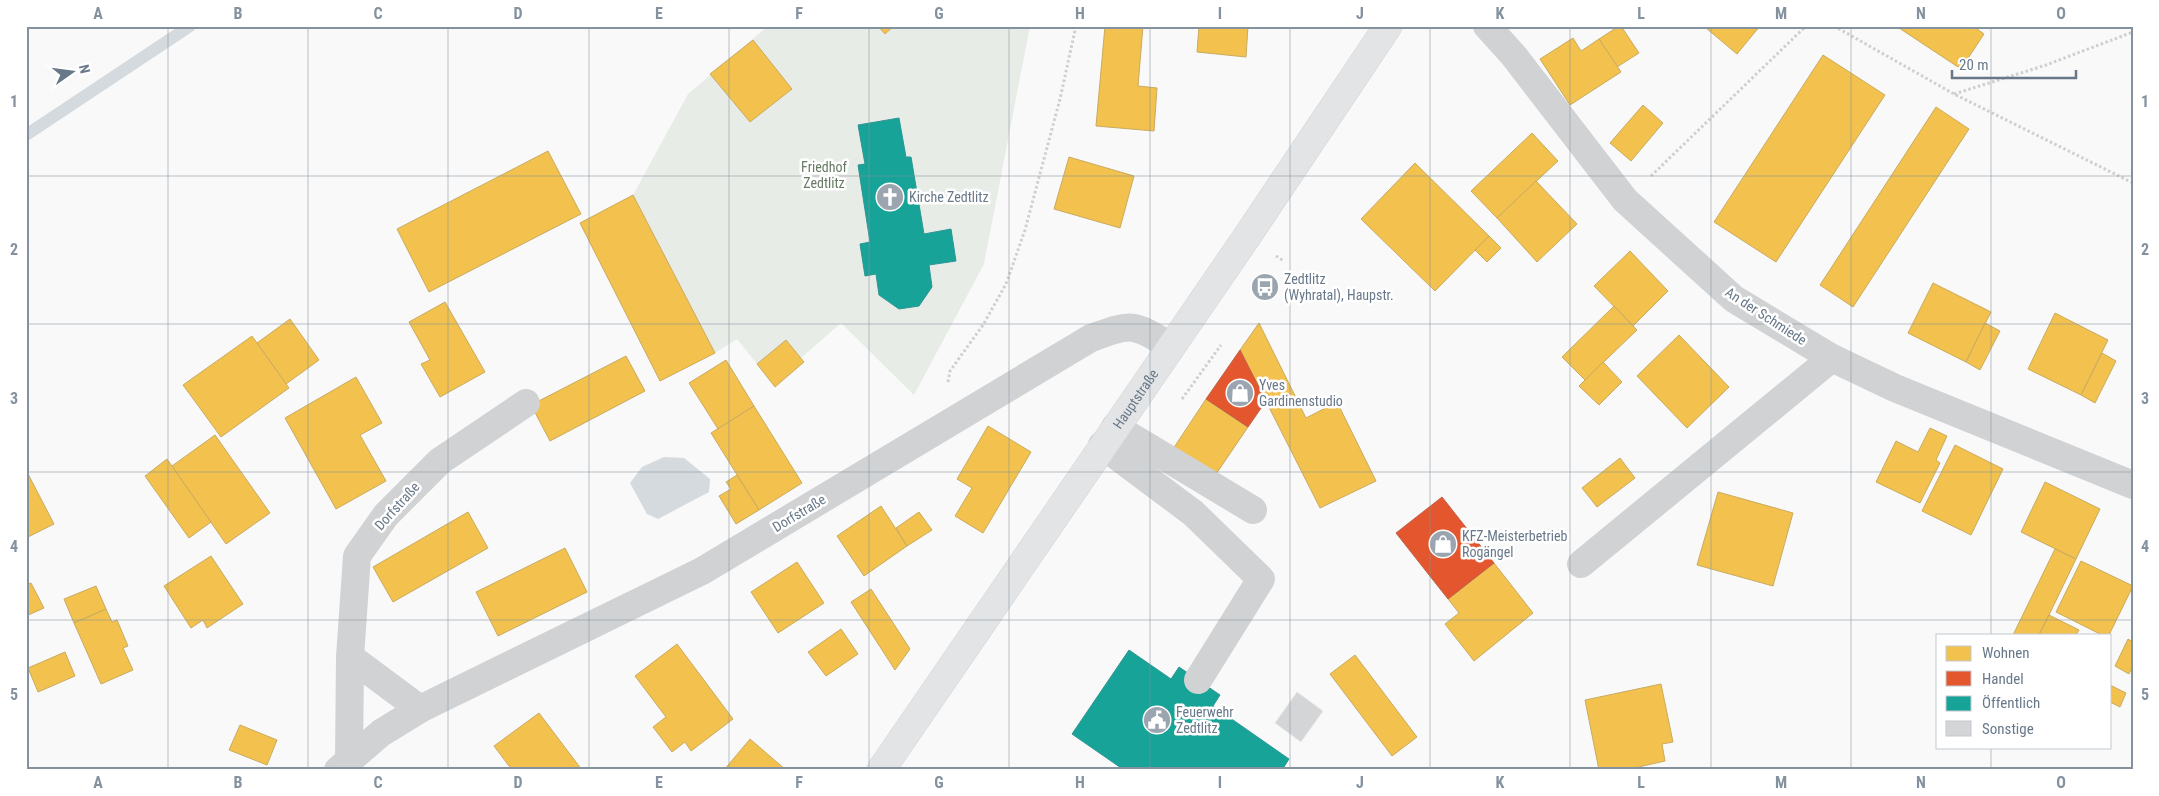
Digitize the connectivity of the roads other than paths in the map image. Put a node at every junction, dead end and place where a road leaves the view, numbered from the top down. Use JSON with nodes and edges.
{"nodes":[{"id":1,"x":1388,"y":26,"type":"edge"},
{"id":2,"x":1487,"y":26,"type":"edge"},
{"id":3,"x":1170,"y":346,"type":"junction"},
{"id":4,"x":1832,"y":358,"type":"junction"},
{"id":5,"x":526,"y":403,"type":"dead end"},
{"id":6,"x":1108,"y":436,"type":"junction"},
{"id":7,"x":2133,"y":485,"type":"edge"},
{"id":8,"x":1253,"y":510,"type":"dead end"},
{"id":9,"x":1581,"y":564,"type":"dead end"},
{"id":10,"x":350,"y":657,"type":"junction"},
{"id":11,"x":1198,"y":680,"type":"dead end"},
{"id":12,"x":420,"y":708,"type":"junction"},
{"id":13,"x":344,"y":765,"type":"edge"},
{"id":14,"x":880,"y":770,"type":"edge"}],
"edges":[{"from":1,"to":3,"type":"main road","name":"Hauptstraße"},
{"from":2,"to":4,"type":"street","name":"An der Schmiede"},
{"from":3,"to":6,"type":"main road","name":"Hauptstraße"},
{"from":3,"to":12,"type":"street","name":"Dorfstraße"},
{"from":4,"to":7,"type":"street","name":"An der Schmiede"},
{"from":4,"to":9,"type":"street"},
{"from":5,"to":10,"type":"street","name":"Dorfstraße"},
{"from":6,"to":8,"type":"street"},
{"from":6,"to":11,"type":"street"},
{"from":6,"to":14,"type":"main road","name":"Hauptstraße"},
{"from":10,"to":12,"type":"street"},
{"from":10,"to":13,"type":"street","name":"Dorfstraße"},
{"from":12,"to":13,"type":"street","name":"Dorfstraße"}]}
